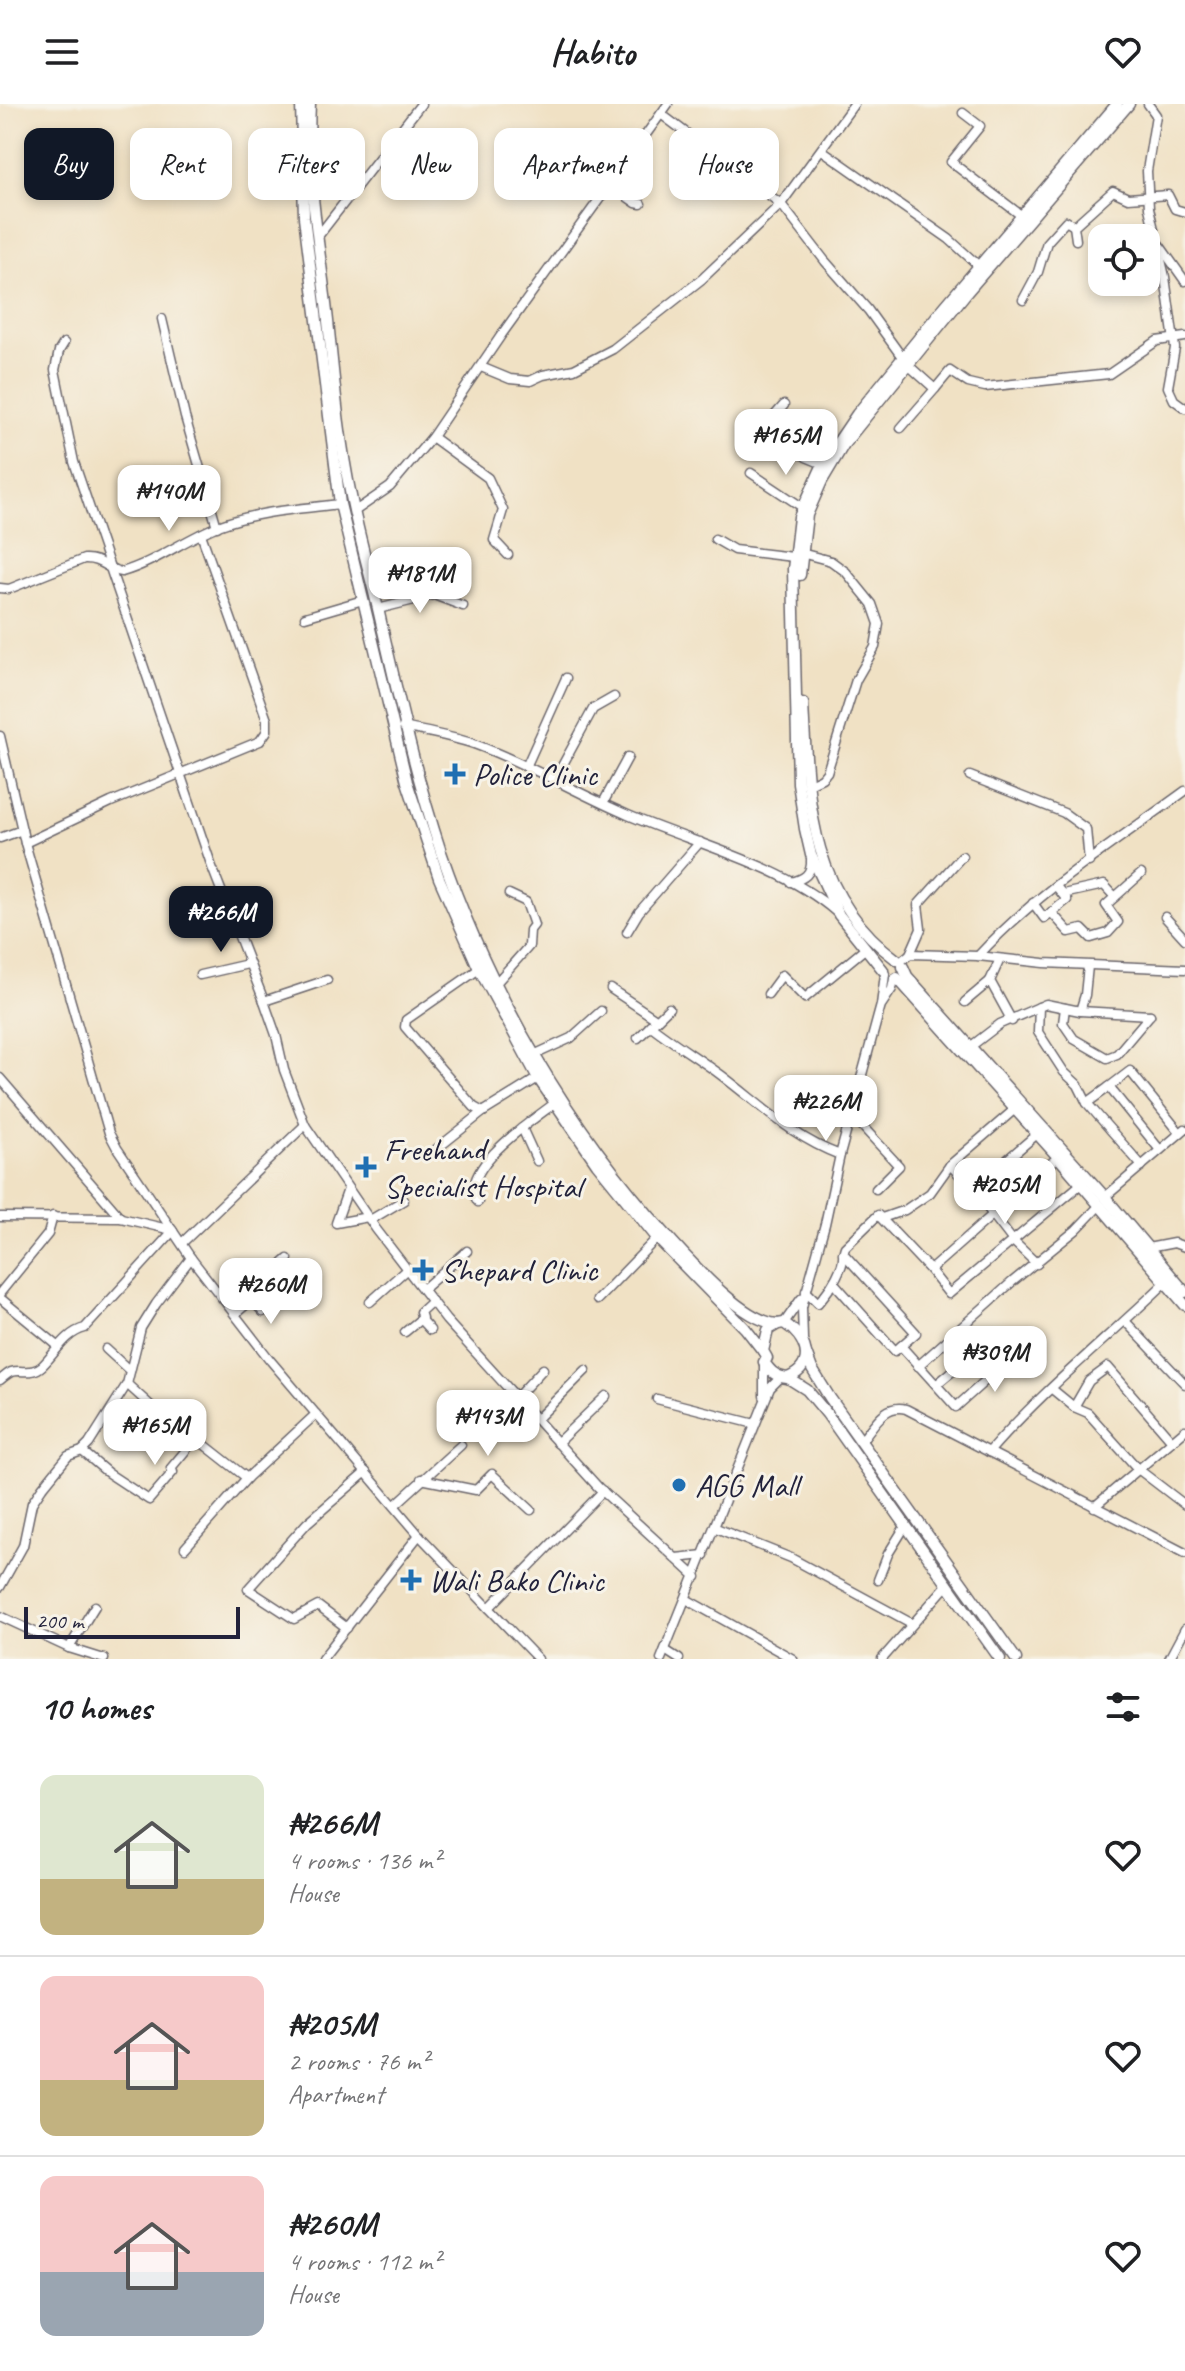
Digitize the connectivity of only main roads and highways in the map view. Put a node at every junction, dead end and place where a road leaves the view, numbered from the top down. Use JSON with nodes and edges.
{"nodes":[{"id":1,"x":301,"y":104,"type":"edge"},
{"id":2,"x":310,"y":104,"type":"edge"},
{"id":3,"x":1117,"y":104,"type":"edge"},
{"id":4,"x":1129,"y":104,"type":"edge"},
{"id":5,"x":905,"y":360,"type":"junction"},
{"id":6,"x":797,"y":555,"type":"junction"},
{"id":7,"x":400,"y":727,"type":"junction"},
{"id":8,"x":900,"y":963,"type":"junction"},
{"id":9,"x":890,"y":975,"type":"junction"},
{"id":10,"x":1102,"y":1201,"type":"junction"},
{"id":11,"x":1185,"y":1292,"type":"edge"},
{"id":12,"x":1185,"y":1305,"type":"edge"},
{"id":13,"x":781,"y":1324,"type":"junction"},
{"id":14,"x":806,"y":1353,"type":"junction"},
{"id":15,"x":764,"y":1357,"type":"junction"},
{"id":16,"x":784,"y":1378,"type":"junction"},
{"id":17,"x":1000,"y":1659,"type":"edge"},
{"id":18,"x":1016,"y":1659,"type":"edge"}],
"edges":[{"from":1,"to":7,"type":"main road"},
{"from":2,"to":7,"type":"main road"},
{"from":3,"to":5,"type":"main road"},
{"from":4,"to":5,"type":"main road"},
{"from":5,"to":6,"type":"main road"},
{"from":5,"to":6,"type":"main road"},
{"from":6,"to":8,"type":"main road"},
{"from":6,"to":9,"type":"main road"},
{"from":7,"to":13,"type":"main road"},
{"from":7,"to":15,"type":"main road"},
{"from":8,"to":9,"type":"main road"},
{"from":8,"to":9,"type":"main road"},
{"from":8,"to":10,"type":"main road"},
{"from":9,"to":10,"type":"main road"},
{"from":10,"to":11,"type":"main road"},
{"from":10,"to":12,"type":"main road"},
{"from":13,"to":14,"type":"main road"},
{"from":13,"to":15,"type":"main road"},
{"from":14,"to":16,"type":"main road"},
{"from":14,"to":18,"type":"main road"},
{"from":15,"to":16,"type":"main road"},
{"from":16,"to":17,"type":"main road"}]}
